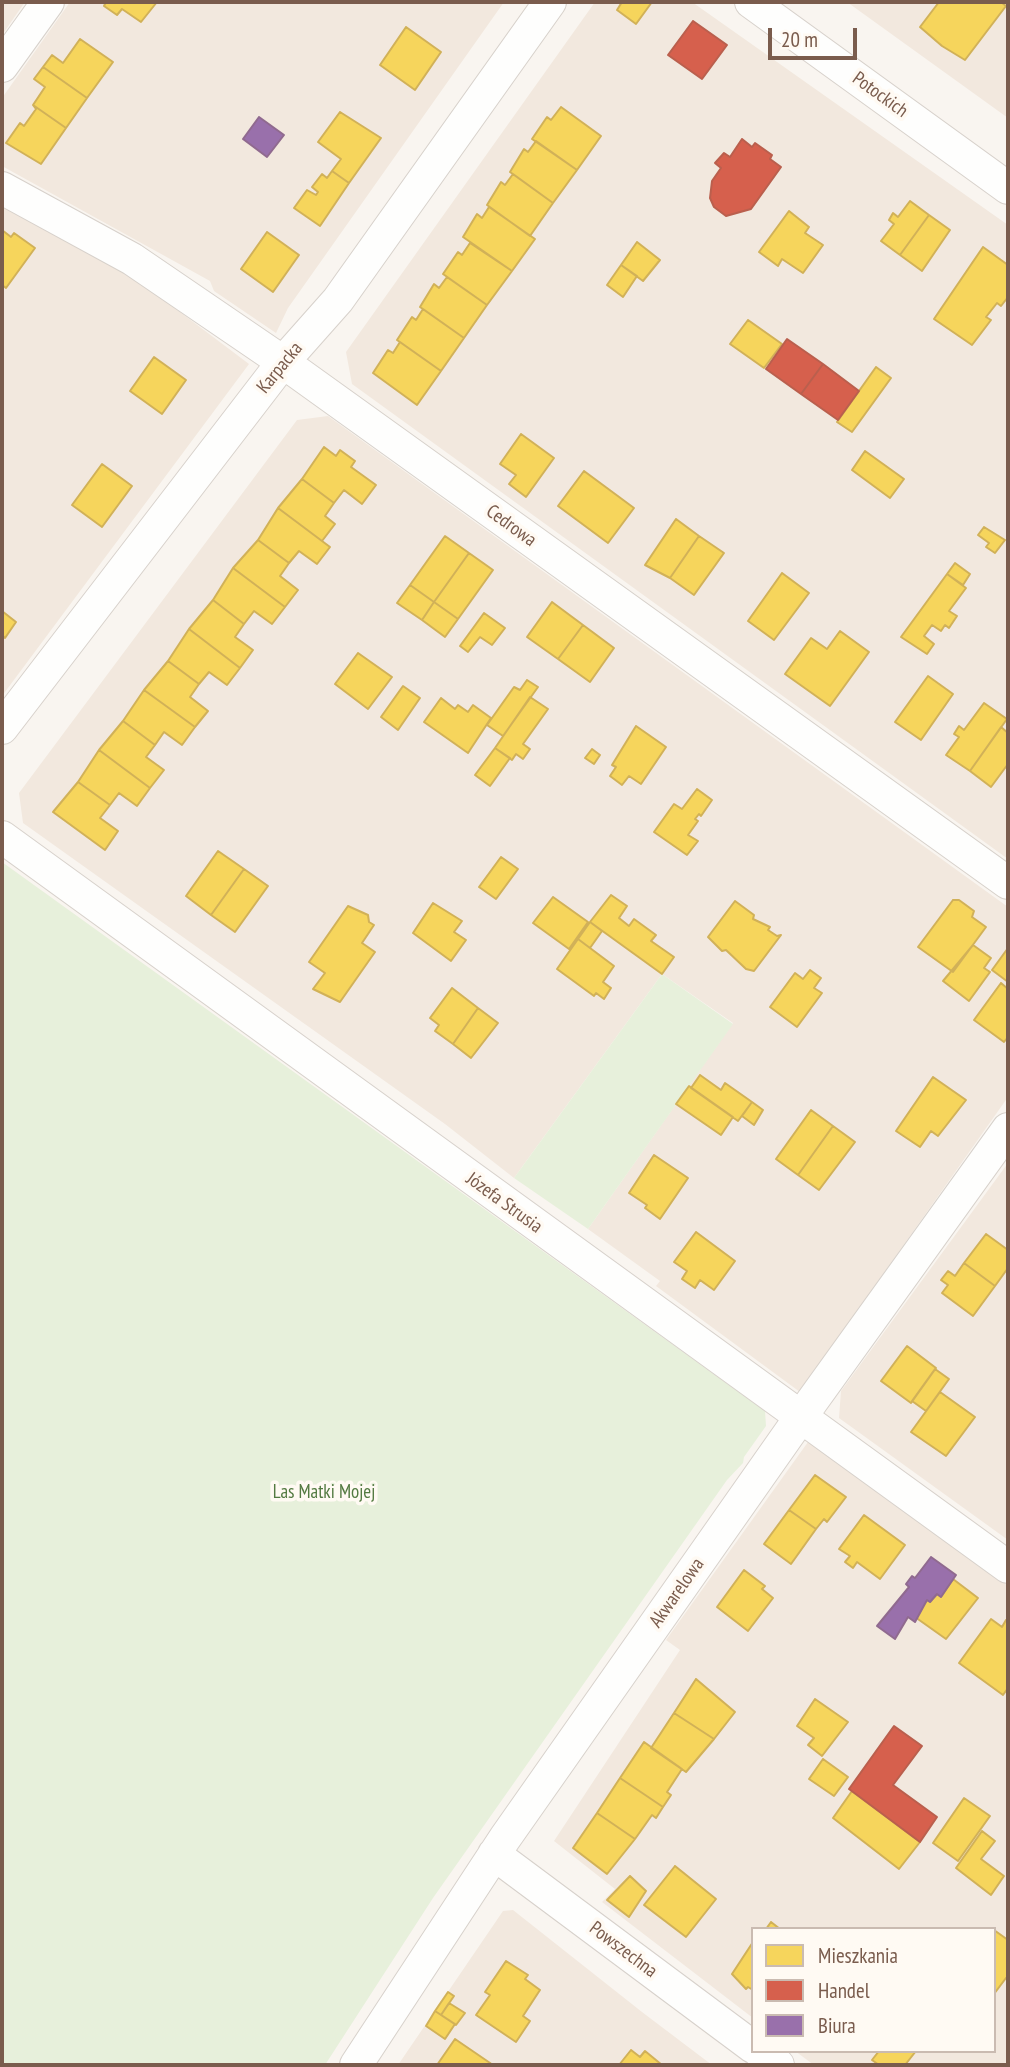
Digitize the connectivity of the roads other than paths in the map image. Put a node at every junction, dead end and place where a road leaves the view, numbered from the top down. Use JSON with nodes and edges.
{"nodes":[{"id":1,"x":48,"y":2,"type":"edge"},
{"id":2,"x":550,"y":2,"type":"edge"},
{"id":3,"x":751,"y":2,"type":"edge"},
{"id":4,"x":2,"y":66,"type":"edge"},
{"id":5,"x":2,"y":188,"type":"edge"},
{"id":6,"x":1008,"y":188,"type":"edge"},
{"id":7,"x":283,"y":362,"type":"junction"},
{"id":8,"x":2,"y":728,"type":"edge"},
{"id":9,"x":2,"y":837,"type":"edge"},
{"id":10,"x":1008,"y":883,"type":"edge"},
{"id":11,"x":1008,"y":1129,"type":"edge"},
{"id":12,"x":800,"y":1418,"type":"junction"},
{"id":13,"x":1008,"y":1567,"type":"edge"},
{"id":14,"x":494,"y":1854,"type":"junction"},
{"id":15,"x":751,"y":2046,"type":"edge"},
{"id":16,"x":762,"y":2053,"type":"edge"},
{"id":17,"x":356,"y":2065,"type":"edge"},
{"id":18,"x":778,"y":2065,"type":"edge"}],
"edges":[{"from":1,"to":4,"type":"street"},
{"from":2,"to":7,"type":"street","name":"Karpacka"},
{"from":3,"to":6,"type":"street","name":"Potockich"},
{"from":5,"to":7,"type":"street","name":"Cedrowa"},
{"from":7,"to":8,"type":"street","name":"Karpacka"},
{"from":7,"to":10,"type":"street","name":"Cedrowa"},
{"from":9,"to":12,"type":"street","name":"Józefa Strusia"},
{"from":11,"to":12,"type":"street","name":"Akwarelowa"},
{"from":12,"to":13,"type":"street","name":"Józefa Strusia"},
{"from":12,"to":14,"type":"street","name":"Akwarelowa"},
{"from":14,"to":15,"type":"street","name":"Powszechna"},
{"from":14,"to":17,"type":"street","name":"Akwarelowa"},
{"from":16,"to":18,"type":"street"}]}
